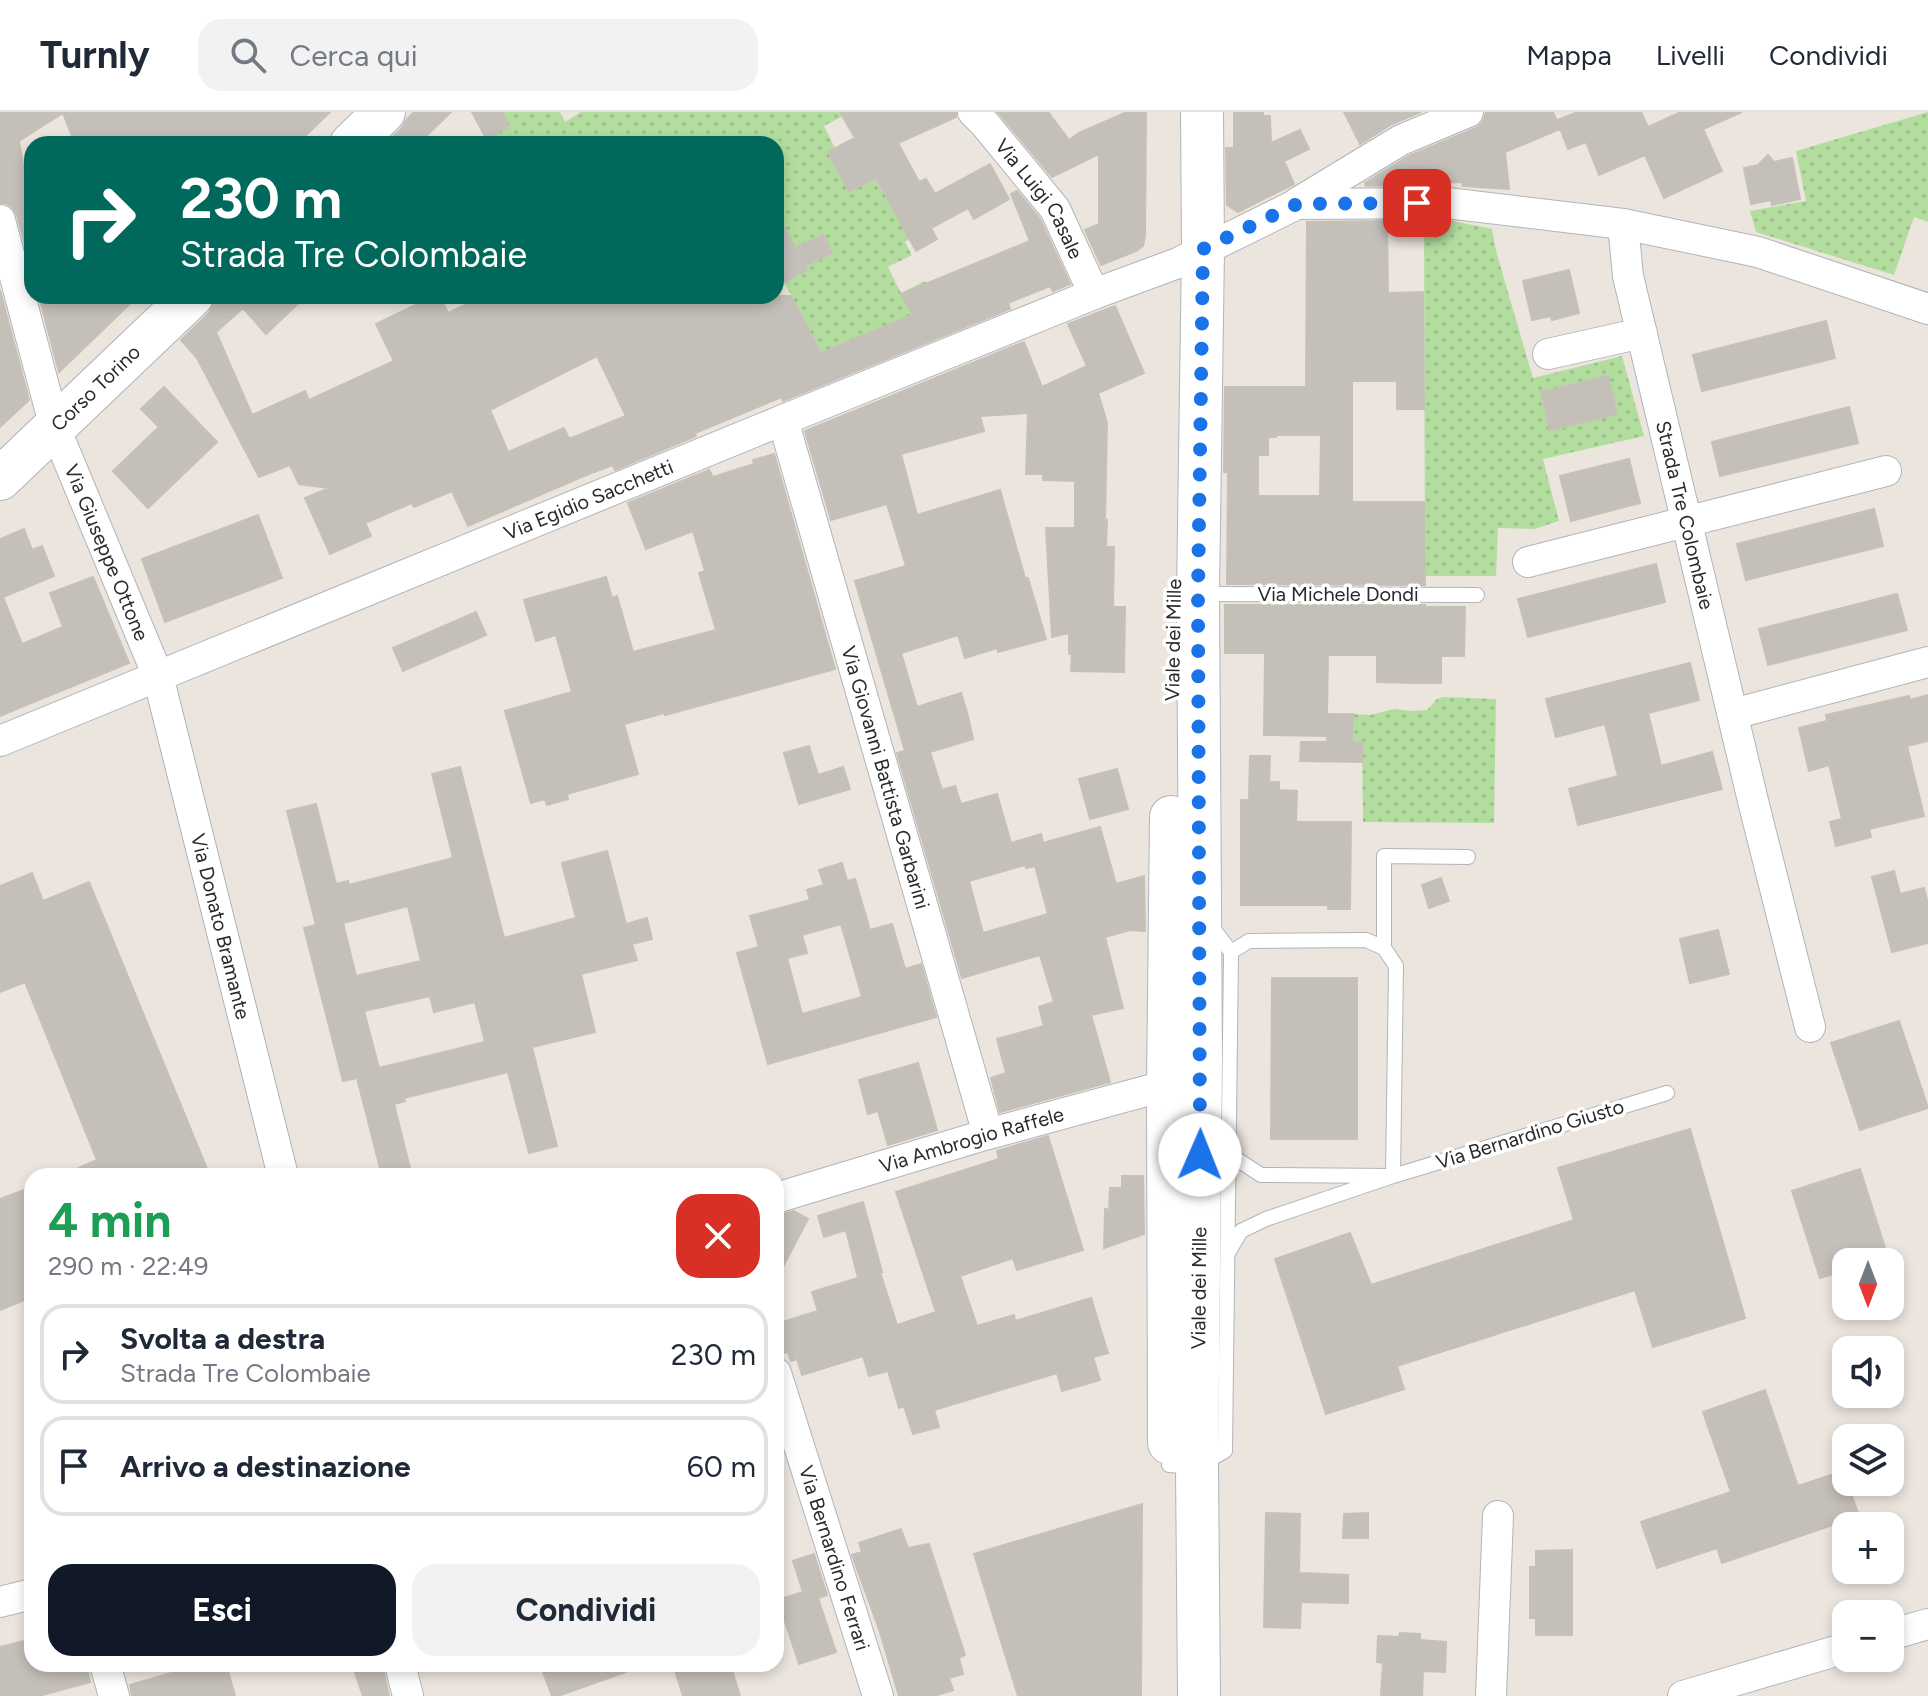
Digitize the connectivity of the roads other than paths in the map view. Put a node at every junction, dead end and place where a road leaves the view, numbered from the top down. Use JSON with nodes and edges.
{"nodes":[{"id":1,"x":384,"y":112,"type":"edge"},
{"id":2,"x":973,"y":112,"type":"edge"},
{"id":3,"x":1177,"y":112,"type":"edge"},
{"id":4,"x":1202,"y":112,"type":"edge"},
{"id":5,"x":1468,"y":112,"type":"edge"},
{"id":6,"x":359,"y":136,"type":"edge"},
{"id":7,"x":1297,"y":204,"type":"junction"},
{"id":8,"x":0,"y":220,"type":"edge"},
{"id":9,"x":1623,"y":224,"type":"junction"},
{"id":10,"x":1191,"y":256,"type":"junction"},
{"id":11,"x":1094,"y":294,"type":"junction"},
{"id":12,"x":184,"y":304,"type":"edge"},
{"id":13,"x":1928,"y":309,"type":"edge"},
{"id":14,"x":1642,"y":333,"type":"junction"},
{"id":15,"x":1548,"y":354,"type":"dead end"},
{"id":16,"x":783,"y":420,"type":"junction"},
{"id":17,"x":55,"y":428,"type":"junction"},
{"id":18,"x":1886,"y":471,"type":"dead end"},
{"id":19,"x":0,"y":479,"type":"edge"},
{"id":20,"x":1687,"y":522,"type":"junction"},
{"id":21,"x":1528,"y":562,"type":"dead end"},
{"id":22,"x":1198,"y":594,"type":"junction"},
{"id":23,"x":1477,"y":595,"type":"dead end"},
{"id":24,"x":1928,"y":662,"type":"edge"},
{"id":25,"x":158,"y":676,"type":"junction"},
{"id":26,"x":1733,"y":714,"type":"junction"},
{"id":27,"x":0,"y":741,"type":"edge"},
{"id":28,"x":1468,"y":857,"type":"dead end"},
{"id":29,"x":1200,"y":922,"type":"junction"},
{"id":30,"x":1384,"y":948,"type":"junction"},
{"id":31,"x":1231,"y":952,"type":"junction"},
{"id":32,"x":1810,"y":1027,"type":"dead end"},
{"id":33,"x":1168,"y":1085,"type":"junction"},
{"id":34,"x":1667,"y":1093,"type":"dead end"},
{"id":35,"x":988,"y":1134,"type":"junction"},
{"id":36,"x":1229,"y":1154,"type":"junction"},
{"id":37,"x":281,"y":1168,"type":"edge"},
{"id":38,"x":1393,"y":1176,"type":"junction"},
{"id":39,"x":784,"y":1196,"type":"edge"},
{"id":40,"x":1227,"y":1253,"type":"junction"},
{"id":41,"x":784,"y":1398,"type":"edge"},
{"id":42,"x":1183,"y":1466,"type":"junction"},
{"id":43,"x":1498,"y":1516,"type":"dead end"},
{"id":44,"x":24,"y":1596,"type":"edge"},
{"id":45,"x":0,"y":1602,"type":"edge"},
{"id":46,"x":1928,"y":1624,"type":"edge"},
{"id":47,"x":1904,"y":1631,"type":"edge"},
{"id":48,"x":1832,"y":1652,"type":"edge"},
{"id":49,"x":107,"y":1672,"type":"edge"},
{"id":50,"x":402,"y":1672,"type":"edge"},
{"id":51,"x":114,"y":1696,"type":"edge"},
{"id":52,"x":408,"y":1696,"type":"edge"},
{"id":53,"x":878,"y":1696,"type":"edge"},
{"id":54,"x":1170,"y":1696,"type":"edge"},
{"id":55,"x":1199,"y":1696,"type":"edge"},
{"id":56,"x":1491,"y":1696,"type":"edge"},
{"id":57,"x":1683,"y":1696,"type":"edge"}],
"edges":[{"from":1,"to":6,"type":"main road"},
{"from":2,"to":11,"type":"street","name":"Via Luigi Casale"},
{"from":3,"to":10,"type":"main road","name":"Viale dei Mille"},
{"from":4,"to":10,"type":"main road","name":"Viale dei Mille"},
{"from":5,"to":7,"type":"street"},
{"from":7,"to":9,"type":"street"},
{"from":7,"to":10,"type":"street"},
{"from":8,"to":17,"type":"street","name":"Via Giuseppe Ottone"},
{"from":9,"to":13,"type":"street"},
{"from":9,"to":14,"type":"street","name":"Strada Tre Colombaie"},
{"from":10,"to":11,"type":"street","name":"Via Egidio Sacchetti"},
{"from":10,"to":22,"type":"main road","name":"Viale dei Mille"},
{"from":10,"to":33,"type":"main road","name":"Viale dei Mille"},
{"from":11,"to":16,"type":"street","name":"Via Egidio Sacchetti"},
{"from":12,"to":17,"type":"main road","name":"Corso Torino"},
{"from":14,"to":15,"type":"street"},
{"from":14,"to":20,"type":"street","name":"Strada Tre Colombaie"},
{"from":16,"to":25,"type":"street","name":"Via Egidio Sacchetti"},
{"from":16,"to":35,"type":"street","name":"Via Giovanni Battista Garbarini"},
{"from":17,"to":19,"type":"main road","name":"Corso Torino"},
{"from":17,"to":25,"type":"street","name":"Via Giuseppe Ottone"},
{"from":18,"to":20,"type":"street"},
{"from":20,"to":21,"type":"street"},
{"from":20,"to":26,"type":"street","name":"Strada Tre Colombaie"},
{"from":22,"to":23,"type":"lane","name":"Via Michele Dondi"},
{"from":22,"to":29,"type":"main road","name":"Viale dei Mille"},
{"from":24,"to":26,"type":"street"},
{"from":25,"to":27,"type":"street","name":"Via Egidio Sacchetti"},
{"from":25,"to":37,"type":"street","name":"Via Donato Bramante"},
{"from":26,"to":32,"type":"street","name":"Strada Tre Colombaie"},
{"from":28,"to":30,"type":"lane"},
{"from":29,"to":31,"type":"lane"},
{"from":29,"to":42,"type":"main road","name":"Viale dei Mille"},
{"from":30,"to":31,"type":"lane"},
{"from":30,"to":38,"type":"lane"},
{"from":31,"to":36,"type":"lane"},
{"from":33,"to":35,"type":"street","name":"Via Ambrogio Raffele"},
{"from":33,"to":42,"type":"main road","name":"Viale dei Mille"},
{"from":34,"to":38,"type":"lane","name":"Via Bernardino Giusto"},
{"from":35,"to":39,"type":"street","name":"Via Ambrogio Raffele"},
{"from":36,"to":38,"type":"lane","name":"Via Bernardino Giusto"},
{"from":36,"to":40,"type":"lane"},
{"from":38,"to":40,"type":"lane","name":"Via Bernardino Giusto"},
{"from":40,"to":42,"type":"lane"},
{"from":41,"to":53,"type":"street","name":"Via Bernardino Ferrari"},
{"from":42,"to":54,"type":"main road","name":"Viale dei Mille"},
{"from":42,"to":55,"type":"main road","name":"Viale dei Mille"},
{"from":43,"to":56,"type":"street"},
{"from":44,"to":45,"type":"street"},
{"from":46,"to":47,"type":"street"},
{"from":48,"to":57,"type":"street"},
{"from":49,"to":51,"type":"street"},
{"from":50,"to":52,"type":"street"}]}
